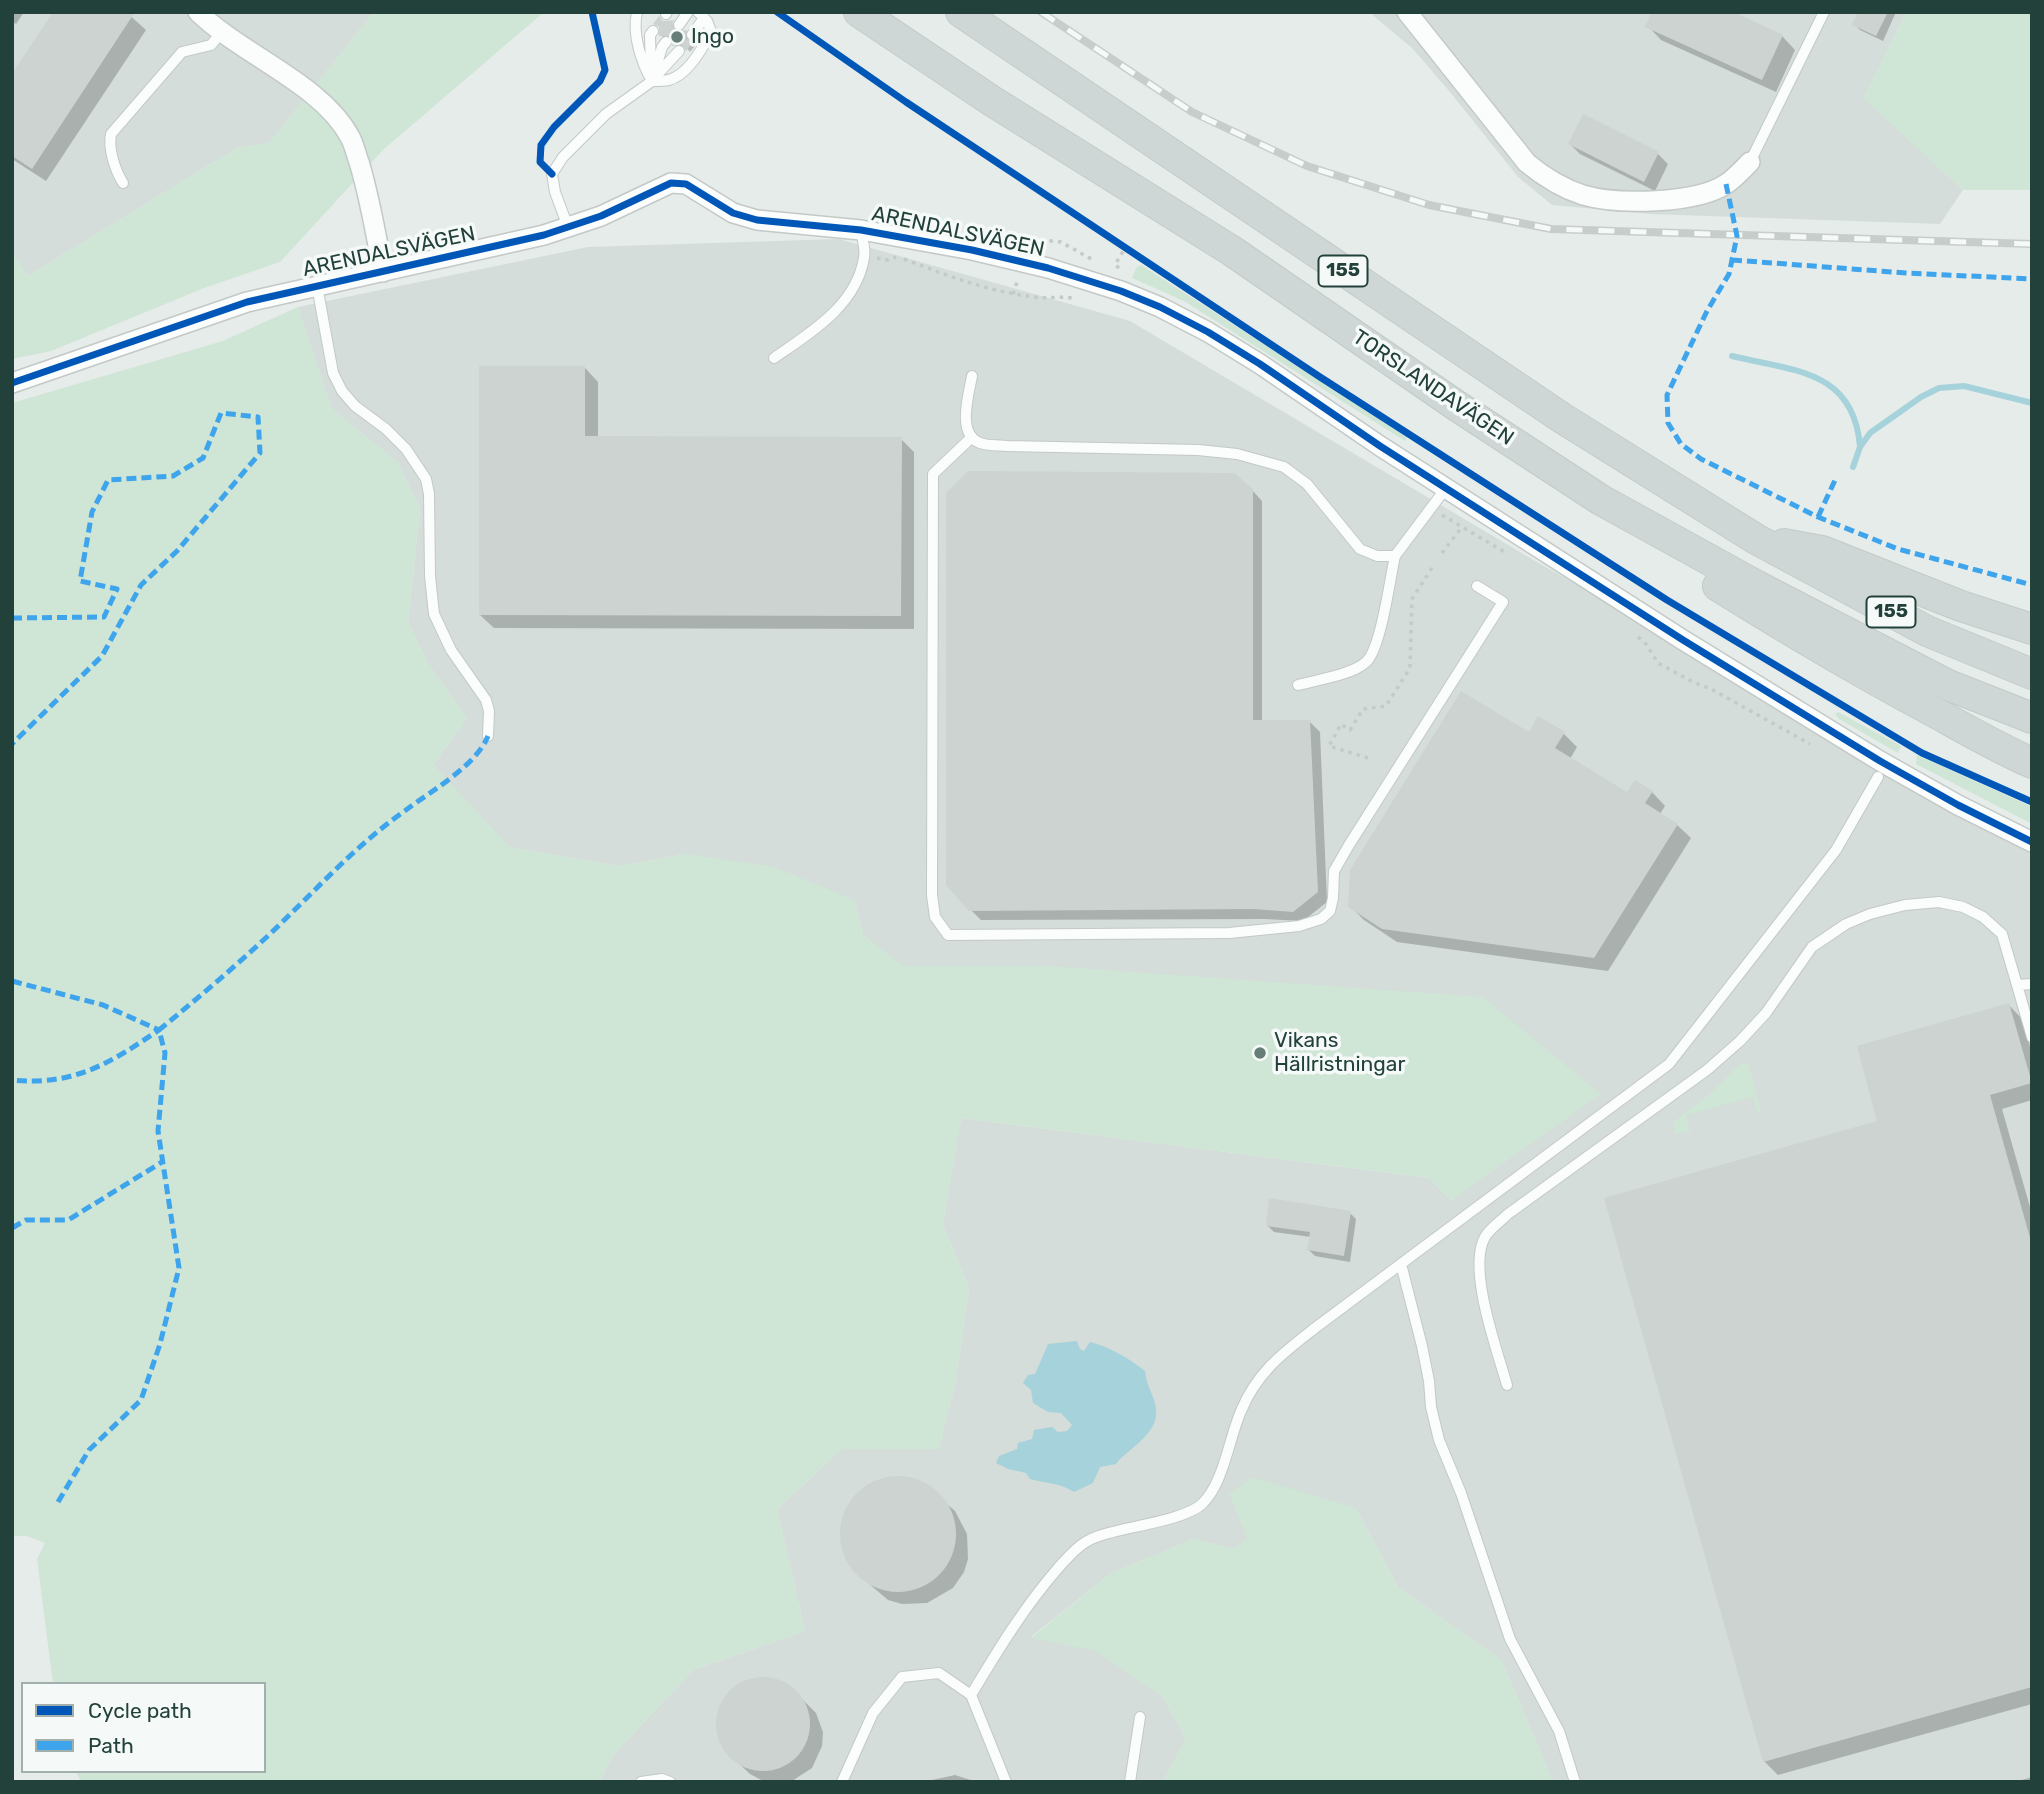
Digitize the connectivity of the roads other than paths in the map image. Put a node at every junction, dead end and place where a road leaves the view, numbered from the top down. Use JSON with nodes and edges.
{"nodes":[{"id":1,"x":198,"y":12,"type":"edge"},
{"id":2,"x":637,"y":12,"type":"edge"},
{"id":3,"x":688,"y":12,"type":"edge"},
{"id":4,"x":859,"y":12,"type":"edge"},
{"id":5,"x":961,"y":12,"type":"edge"},
{"id":6,"x":1407,"y":12,"type":"edge"},
{"id":7,"x":1824,"y":12,"type":"edge"},
{"id":8,"x":701,"y":15,"type":"edge"},
{"id":9,"x":679,"y":24,"type":"dead end"},
{"id":10,"x":653,"y":32,"type":"dead end"},
{"id":11,"x":221,"y":33,"type":"junction"},
{"id":12,"x":692,"y":34,"type":"dead end"},
{"id":13,"x":664,"y":44,"type":"dead end"},
{"id":14,"x":679,"y":51,"type":"dead end"},
{"id":15,"x":652,"y":81,"type":"junction"},
{"id":16,"x":1750,"y":162,"type":"joint"},
{"id":17,"x":122,"y":183,"type":"dead end"},
{"id":18,"x":568,"y":228,"type":"junction"},
{"id":19,"x":861,"y":230,"type":"junction"},
{"id":20,"x":383,"y":272,"type":"junction"},
{"id":21,"x":317,"y":286,"type":"junction"},
{"id":22,"x":774,"y":358,"type":"dead end"},
{"id":23,"x":972,"y":376,"type":"dead end"},
{"id":24,"x":12,"y":383,"type":"edge"},
{"id":25,"x":972,"y":437,"type":"junction"},
{"id":26,"x":1446,"y":488,"type":"junction"},
{"id":27,"x":1601,"y":500,"type":"junction"},
{"id":28,"x":1756,"y":540,"type":"junction"},
{"id":29,"x":1395,"y":556,"type":"junction"},
{"id":30,"x":1477,"y":586,"type":"dead end"},
{"id":31,"x":2032,"y":629,"type":"edge"},
{"id":32,"x":2032,"y":674,"type":"edge"},
{"id":33,"x":1298,"y":685,"type":"dead end"},
{"id":34,"x":2032,"y":718,"type":"edge"},
{"id":35,"x":488,"y":736,"type":"dead end"},
{"id":36,"x":2032,"y":763,"type":"edge"},
{"id":37,"x":1878,"y":777,"type":"dead end"},
{"id":38,"x":2032,"y":842,"type":"edge"},
{"id":39,"x":2032,"y":984,"type":"edge"},
{"id":40,"x":2017,"y":985,"type":"junction"},
{"id":41,"x":2032,"y":1037,"type":"edge"},
{"id":42,"x":1401,"y":1264,"type":"junction"},
{"id":43,"x":1507,"y":1385,"type":"dead end"},
{"id":44,"x":971,"y":1695,"type":"junction"},
{"id":45,"x":1140,"y":1717,"type":"dead end"},
{"id":46,"x":641,"y":1782,"type":"edge"},
{"id":47,"x":670,"y":1782,"type":"edge"},
{"id":48,"x":842,"y":1782,"type":"edge"},
{"id":49,"x":1006,"y":1782,"type":"edge"},
{"id":50,"x":1130,"y":1782,"type":"edge"},
{"id":51,"x":1575,"y":1782,"type":"edge"}],
"edges":[{"from":1,"to":11,"type":"street"},
{"from":2,"to":15,"type":"lane"},
{"from":3,"to":9,"type":"lane"},
{"from":4,"to":27,"type":"main road","name":"TORSLANDAVÄGEN","number":"155"},
{"from":5,"to":28,"type":"main road","number":"155"},
{"from":6,"to":16,"type":"street"},
{"from":7,"to":16,"type":"lane"},
{"from":8,"to":12,"type":"lane"},
{"from":8,"to":15,"type":"lane"},
{"from":10,"to":15,"type":"lane"},
{"from":11,"to":17,"type":"lane"},
{"from":11,"to":20,"type":"street"},
{"from":13,"to":15,"type":"lane"},
{"from":14,"to":15,"type":"lane"},
{"from":15,"to":18,"type":"lane"},
{"from":18,"to":19,"type":"street","name":"ARENDALSVÄGEN"},
{"from":18,"to":20,"type":"street","name":"ARENDALSVÄGEN"},
{"from":19,"to":22,"type":"lane"},
{"from":19,"to":26,"type":"street","name":"ARENDALSVÄGEN"},
{"from":20,"to":21,"type":"street","name":"ARENDALSVÄGEN"},
{"from":21,"to":24,"type":"street","name":"ARENDALSVÄGEN"},
{"from":21,"to":35,"type":"lane"},
{"from":23,"to":25,"type":"lane"},
{"from":25,"to":29,"type":"lane"},
{"from":25,"to":30,"type":"lane"},
{"from":26,"to":29,"type":"lane"},
{"from":26,"to":38,"type":"street","name":"ARENDALSVÄGEN"},
{"from":27,"to":34,"type":"main road","name":"TORSLANDAVÄGEN","number":"155"},
{"from":27,"to":36,"type":"main road"},
{"from":28,"to":31,"type":"main road"},
{"from":28,"to":32,"type":"main road","number":"155"},
{"from":29,"to":33,"type":"lane"},
{"from":37,"to":42,"type":"lane"},
{"from":39,"to":40,"type":"lane"},
{"from":40,"to":41,"type":"lane"},
{"from":40,"to":43,"type":"lane"},
{"from":42,"to":44,"type":"lane"},
{"from":42,"to":51,"type":"lane"},
{"from":44,"to":48,"type":"lane"},
{"from":44,"to":49,"type":"lane"},
{"from":45,"to":50,"type":"lane"},
{"from":46,"to":47,"type":"lane"}]}
